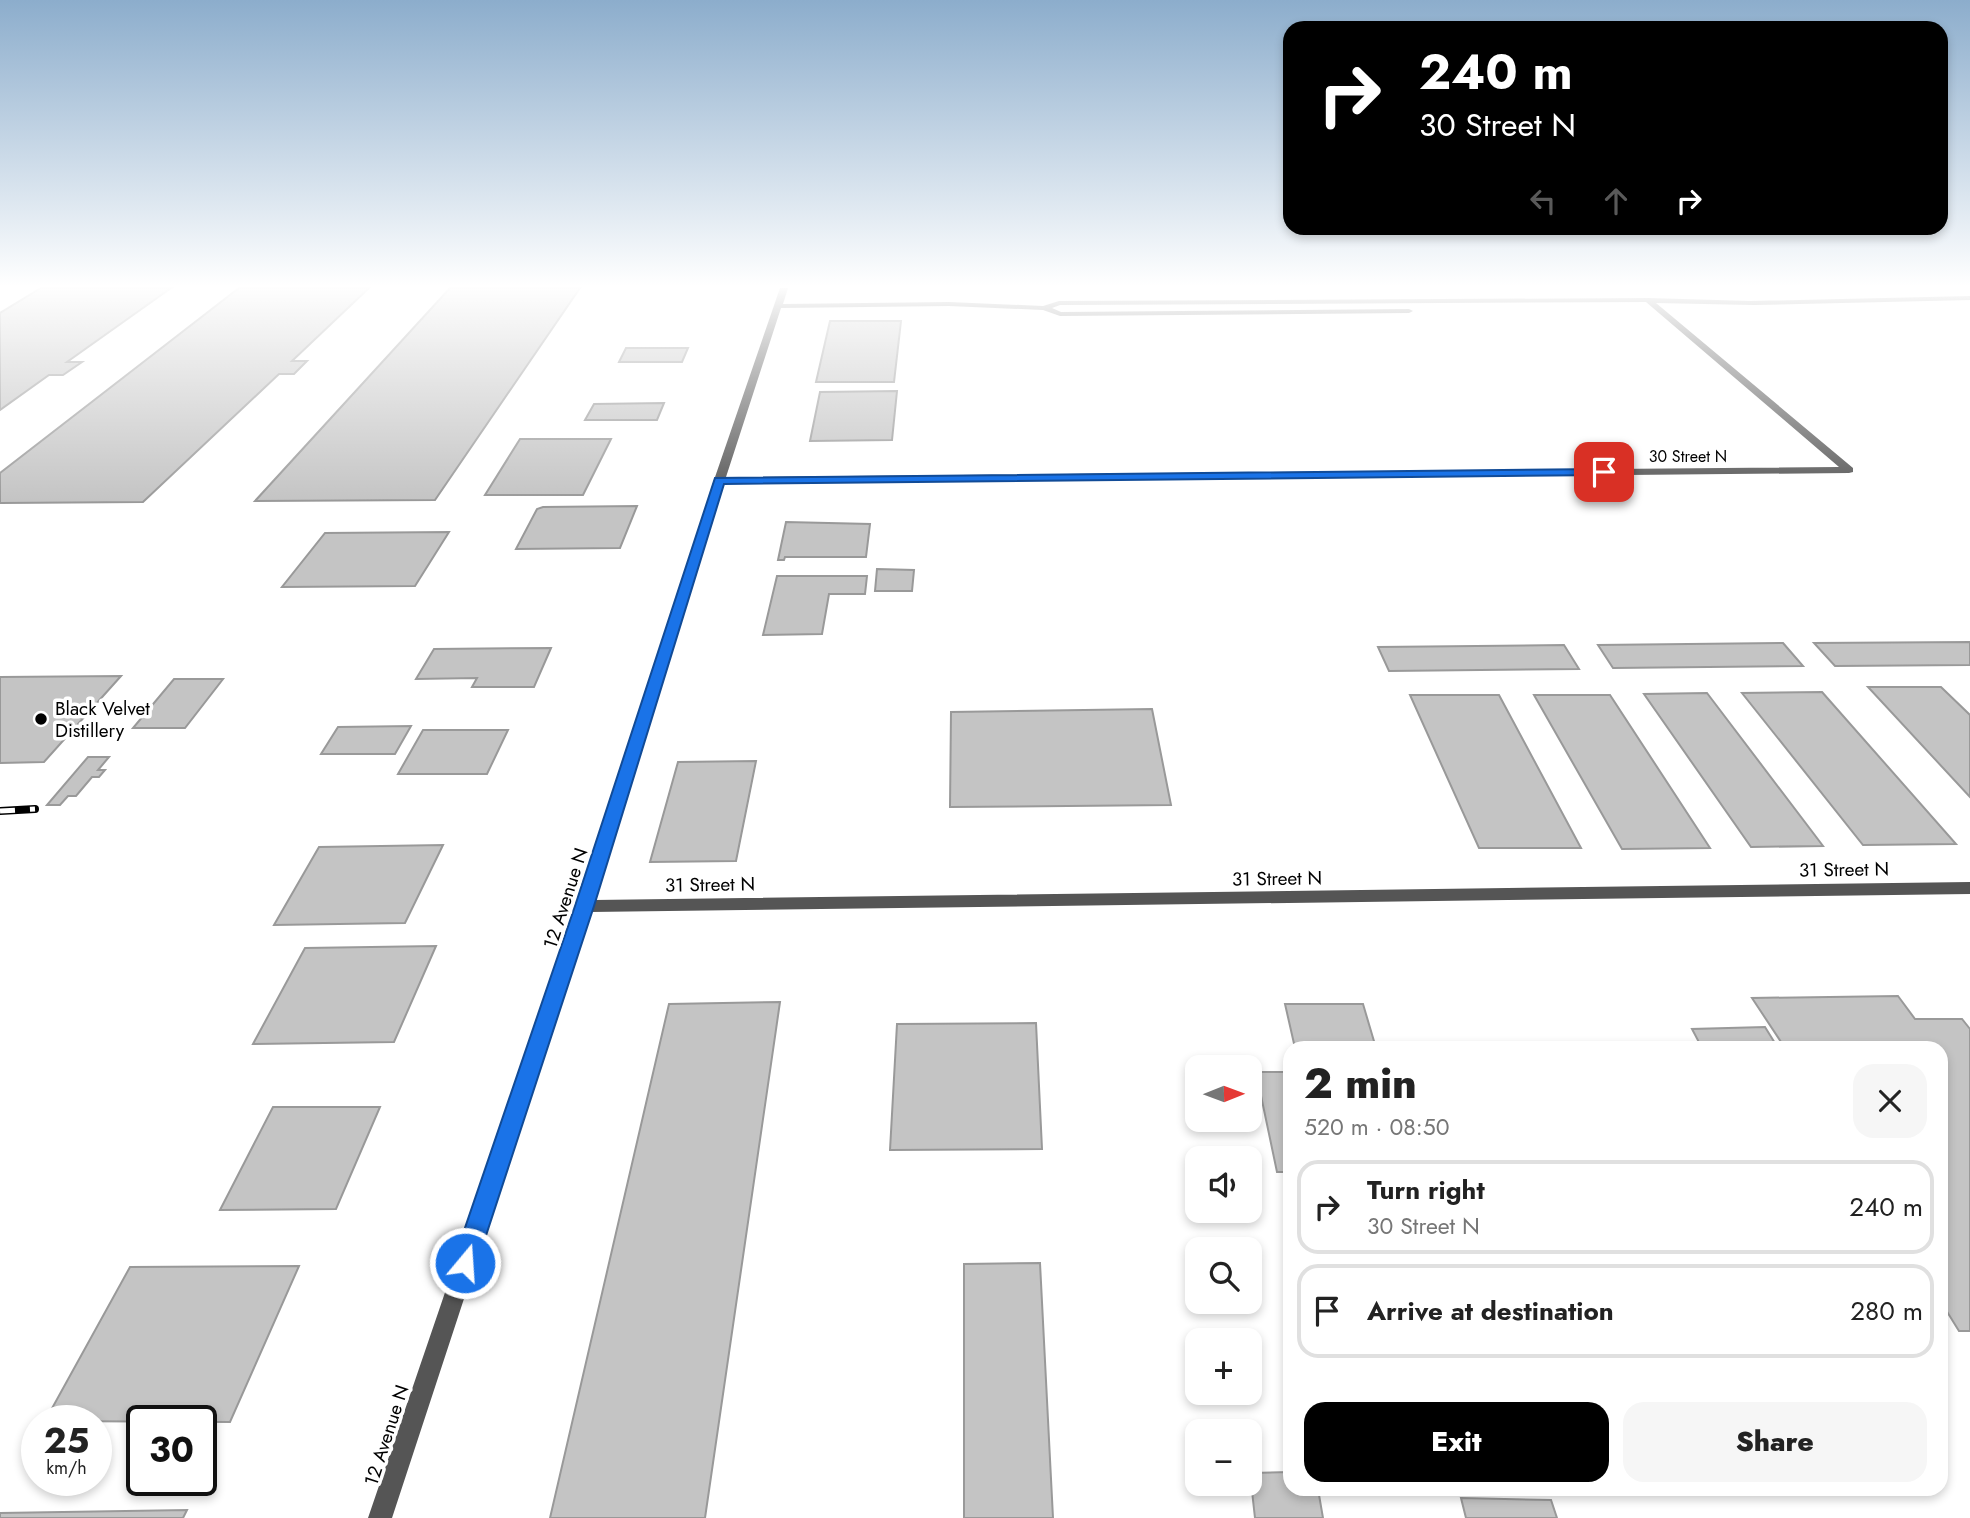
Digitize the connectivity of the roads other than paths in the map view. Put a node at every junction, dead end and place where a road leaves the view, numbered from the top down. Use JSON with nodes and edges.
{"nodes":[{"id":1,"x":760,"y":359,"type":"edge"},
{"id":2,"x":1717,"y":359,"type":"edge"},
{"id":3,"x":719,"y":480,"type":"junction"},
{"id":4,"x":1970,"y":888,"type":"edge"},
{"id":5,"x":584,"y":906,"type":"junction"},
{"id":6,"x":380,"y":1518,"type":"edge"}],
"edges":[{"from":1,"to":3,"type":"street","name":"12 Avenue N"},
{"from":2,"to":3,"type":"street","name":"30 Street N"},
{"from":3,"to":5,"type":"street","name":"12 Avenue N"},
{"from":4,"to":5,"type":"street","name":"31 Street N"},
{"from":5,"to":6,"type":"street","name":"12 Avenue N"}]}
